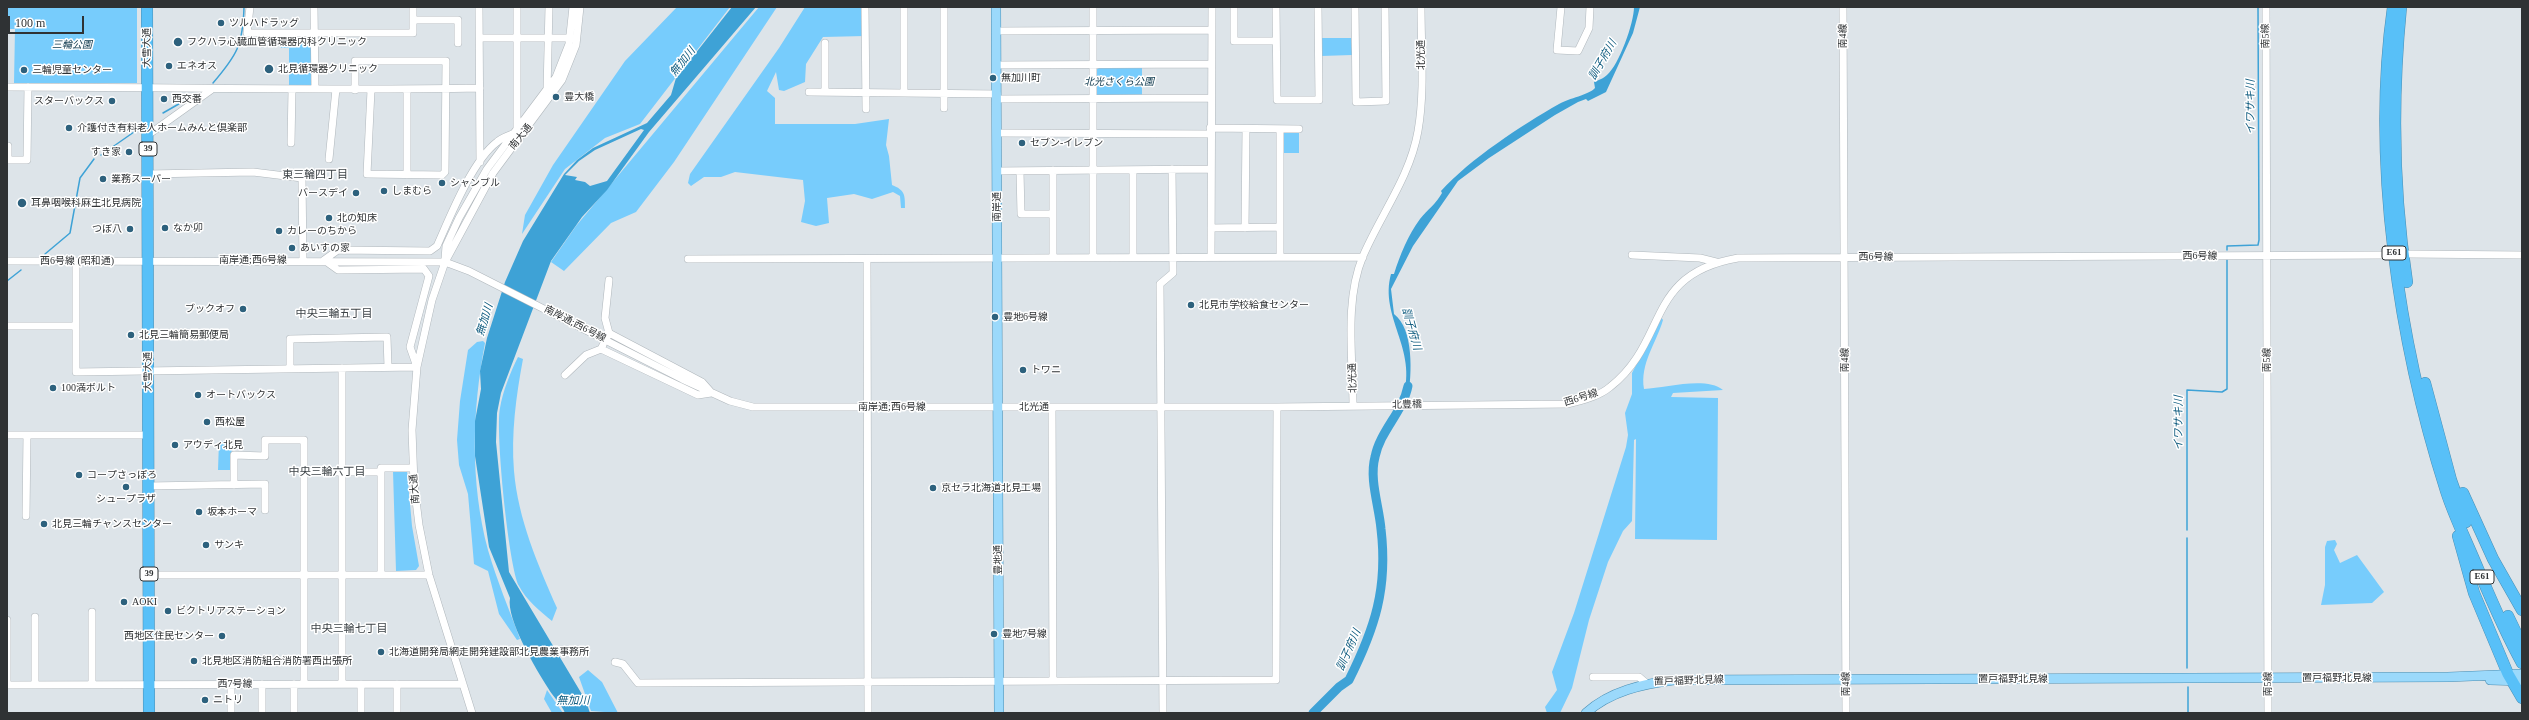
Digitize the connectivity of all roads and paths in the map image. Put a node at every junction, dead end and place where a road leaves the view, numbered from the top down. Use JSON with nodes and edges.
{"nodes":[{"id":1,"x":147,"y":7,"type":"edge"},
{"id":2,"x":250,"y":7,"type":"edge"},
{"id":3,"x":314,"y":7,"type":"edge"},
{"id":4,"x":413,"y":7,"type":"edge"},
{"id":5,"x":480,"y":7,"type":"edge"},
{"id":6,"x":517,"y":7,"type":"edge"},
{"id":7,"x":549,"y":7,"type":"edge"},
{"id":8,"x":573,"y":7,"type":"edge"},
{"id":9,"x":580,"y":7,"type":"edge"},
{"id":10,"x":865,"y":7,"type":"edge"},
{"id":11,"x":904,"y":7,"type":"edge"},
{"id":12,"x":944,"y":7,"type":"edge"},
{"id":13,"x":996,"y":7,"type":"edge"},
{"id":14,"x":1093,"y":7,"type":"edge"},
{"id":15,"x":1212,"y":7,"type":"edge"},
{"id":16,"x":1234,"y":7,"type":"edge"},
{"id":17,"x":1276,"y":7,"type":"edge"},
{"id":18,"x":1318,"y":7,"type":"edge"},
{"id":19,"x":1355,"y":7,"type":"edge"},
{"id":20,"x":1386,"y":7,"type":"edge"},
{"id":21,"x":1421,"y":7,"type":"edge"},
{"id":22,"x":1561,"y":7,"type":"edge"},
{"id":23,"x":1590,"y":7,"type":"edge"},
{"id":24,"x":1843,"y":7,"type":"edge"},
{"id":25,"x":2266,"y":7,"type":"edge"},
{"id":26,"x":2393,"y":7,"type":"edge"},
{"id":27,"x":2401,"y":7,"type":"edge"},
{"id":28,"x":413,"y":20,"type":"junction"},
{"id":29,"x":1093,"y":30,"type":"junction"},
{"id":30,"x":1212,"y":30,"type":"junction"},
{"id":31,"x":996,"y":31,"type":"junction"},
{"id":32,"x":315,"y":33,"type":"junction"},
{"id":33,"x":480,"y":38,"type":"junction"},
{"id":34,"x":517,"y":38,"type":"junction"},
{"id":35,"x":549,"y":38,"type":"junction"},
{"id":36,"x":574,"y":38,"type":"junction"},
{"id":37,"x":1276,"y":41,"type":"junction"},
{"id":38,"x":458,"y":43,"type":"dead end"},
{"id":39,"x":825,"y":43,"type":"dead end"},
{"id":40,"x":1093,"y":64,"type":"junction"},
{"id":41,"x":1211,"y":64,"type":"junction"},
{"id":42,"x":997,"y":65,"type":"junction"},
{"id":43,"x":7,"y":87,"type":"edge"},
{"id":44,"x":28,"y":87,"type":"junction"},
{"id":45,"x":147,"y":87,"type":"junction"},
{"id":46,"x":480,"y":88,"type":"junction"},
{"id":47,"x":315,"y":89,"type":"junction"},
{"id":48,"x":336,"y":89,"type":"junction"},
{"id":49,"x":447,"y":89,"type":"junction"},
{"id":50,"x":211,"y":90,"type":"junction"},
{"id":51,"x":292,"y":90,"type":"junction"},
{"id":52,"x":355,"y":90,"type":"junction"},
{"id":53,"x":371,"y":90,"type":"junction"},
{"id":54,"x":407,"y":90,"type":"junction"},
{"id":55,"x":547,"y":91,"type":"junction"},
{"id":56,"x":809,"y":92,"type":"dead end"},
{"id":57,"x":825,"y":92,"type":"junction"},
{"id":58,"x":865,"y":93,"type":"junction"},
{"id":59,"x":904,"y":93,"type":"junction"},
{"id":60,"x":944,"y":93,"type":"junction"},
{"id":61,"x":997,"y":96,"type":"junction"},
{"id":62,"x":1210,"y":98,"type":"junction"},
{"id":63,"x":1093,"y":99,"type":"junction"},
{"id":64,"x":944,"y":108,"type":"dead end"},
{"id":65,"x":866,"y":109,"type":"dead end"},
{"id":66,"x":1246,"y":129,"type":"junction"},
{"id":67,"x":1280,"y":129,"type":"junction"},
{"id":68,"x":1299,"y":129,"type":"dead end"},
{"id":69,"x":1210,"y":131,"type":"junction"},
{"id":70,"x":997,"y":133,"type":"junction"},
{"id":71,"x":1093,"y":133,"type":"junction"},
{"id":72,"x":148,"y":135,"type":"junction"},
{"id":73,"x":518,"y":135,"type":"junction"},
{"id":74,"x":291,"y":143,"type":"dead end"},
{"id":75,"x":8,"y":146,"type":"dead end"},
{"id":76,"x":329,"y":159,"type":"dead end"},
{"id":77,"x":7,"y":160,"type":"edge"},
{"id":78,"x":480,"y":162,"type":"junction"},
{"id":79,"x":1172,"y":169,"type":"junction"},
{"id":80,"x":1210,"y":169,"type":"junction"},
{"id":81,"x":1020,"y":170,"type":"junction"},
{"id":82,"x":1053,"y":170,"type":"junction"},
{"id":83,"x":1093,"y":170,"type":"junction"},
{"id":84,"x":1133,"y":170,"type":"junction"},
{"id":85,"x":997,"y":171,"type":"junction"},
{"id":86,"x":148,"y":174,"type":"junction"},
{"id":87,"x":406,"y":175,"type":"junction"},
{"id":88,"x":1053,"y":214,"type":"junction"},
{"id":89,"x":1280,"y":227,"type":"junction"},
{"id":90,"x":1211,"y":228,"type":"junction"},
{"id":91,"x":1245,"y":228,"type":"junction"},
{"id":92,"x":2408,"y":254,"type":"dead end"},
{"id":93,"x":1632,"y":255,"type":"dead end"},
{"id":94,"x":2389,"y":255,"type":"dead end"},
{"id":95,"x":2522,"y":255,"type":"edge"},
{"id":96,"x":1280,"y":256,"type":"junction"},
{"id":97,"x":1363,"y":256,"type":"junction"},
{"id":98,"x":2266,"y":256,"type":"junction"},
{"id":99,"x":1093,"y":257,"type":"junction"},
{"id":100,"x":1133,"y":257,"type":"junction"},
{"id":101,"x":1173,"y":257,"type":"junction"},
{"id":102,"x":1211,"y":257,"type":"junction"},
{"id":103,"x":1844,"y":257,"type":"junction"},
{"id":104,"x":1053,"y":258,"type":"junction"},
{"id":105,"x":688,"y":259,"type":"dead end"},
{"id":106,"x":997,"y":259,"type":"junction"},
{"id":107,"x":148,"y":260,"type":"junction"},
{"id":108,"x":303,"y":260,"type":"junction"},
{"id":109,"x":324,"y":260,"type":"junction"},
{"id":110,"x":867,"y":260,"type":"junction"},
{"id":111,"x":7,"y":261,"type":"edge"},
{"id":112,"x":76,"y":261,"type":"junction"},
{"id":113,"x":445,"y":262,"type":"junction"},
{"id":114,"x":1716,"y":262,"type":"junction"},
{"id":115,"x":609,"y":280,"type":"dead end"},
{"id":116,"x":7,"y":326,"type":"edge"},
{"id":117,"x":76,"y":326,"type":"junction"},
{"id":118,"x":388,"y":367,"type":"junction"},
{"id":119,"x":417,"y":367,"type":"junction"},
{"id":120,"x":290,"y":368,"type":"junction"},
{"id":121,"x":342,"y":368,"type":"junction"},
{"id":122,"x":148,"y":370,"type":"junction"},
{"id":123,"x":565,"y":375,"type":"dead end"},
{"id":124,"x":712,"y":393,"type":"junction"},
{"id":125,"x":1429,"y":405,"type":"joint"},
{"id":126,"x":1161,"y":406,"type":"junction"},
{"id":127,"x":1353,"y":406,"type":"junction"},
{"id":128,"x":868,"y":407,"type":"junction"},
{"id":129,"x":997,"y":407,"type":"junction"},
{"id":130,"x":1052,"y":407,"type":"junction"},
{"id":131,"x":1276,"y":407,"type":"junction"},
{"id":132,"x":2432,"y":410,"type":"junction"},
{"id":133,"x":7,"y":435,"type":"edge"},
{"id":134,"x":27,"y":435,"type":"junction"},
{"id":135,"x":148,"y":435,"type":"junction"},
{"id":136,"x":413,"y":468,"type":"junction"},
{"id":137,"x":304,"y":472,"type":"junction"},
{"id":138,"x":342,"y":472,"type":"junction"},
{"id":139,"x":381,"y":472,"type":"junction"},
{"id":140,"x":234,"y":484,"type":"junction"},
{"id":141,"x":148,"y":486,"type":"junction"},
{"id":142,"x":2447,"y":493,"type":"junction"},
{"id":143,"x":265,"y":510,"type":"dead end"},
{"id":144,"x":26,"y":516,"type":"dead end"},
{"id":145,"x":149,"y":575,"type":"junction"},
{"id":146,"x":304,"y":575,"type":"junction"},
{"id":147,"x":343,"y":575,"type":"junction"},
{"id":148,"x":381,"y":575,"type":"junction"},
{"id":149,"x":429,"y":575,"type":"junction"},
{"id":150,"x":2522,"y":610,"type":"edge"},
{"id":151,"x":92,"y":612,"type":"dead end"},
{"id":152,"x":35,"y":617,"type":"dead end"},
{"id":153,"x":7,"y":620,"type":"edge"},
{"id":154,"x":2522,"y":645,"type":"edge"},
{"id":155,"x":2521,"y":661,"type":"edge"},
{"id":156,"x":616,"y":662,"type":"dead end"},
{"id":157,"x":2522,"y":674,"type":"edge"},
{"id":158,"x":1593,"y":677,"type":"dead end"},
{"id":159,"x":2268,"y":678,"type":"junction"},
{"id":160,"x":2514,"y":678,"type":"edge"},
{"id":161,"x":1846,"y":679,"type":"junction"},
{"id":162,"x":1053,"y":681,"type":"junction"},
{"id":163,"x":999,"y":682,"type":"junction"},
{"id":164,"x":1164,"y":682,"type":"junction"},
{"id":165,"x":868,"y":683,"type":"junction"},
{"id":166,"x":231,"y":684,"type":"junction"},
{"id":167,"x":262,"y":684,"type":"junction"},
{"id":168,"x":294,"y":684,"type":"junction"},
{"id":169,"x":304,"y":684,"type":"junction"},
{"id":170,"x":342,"y":684,"type":"junction"},
{"id":171,"x":361,"y":684,"type":"junction"},
{"id":172,"x":397,"y":684,"type":"junction"},
{"id":173,"x":463,"y":684,"type":"junction"},
{"id":174,"x":1646,"y":684,"type":"junction"},
{"id":175,"x":7,"y":685,"type":"edge"},
{"id":176,"x":35,"y":685,"type":"junction"},
{"id":177,"x":92,"y":685,"type":"junction"},
{"id":178,"x":149,"y":685,"type":"junction"},
{"id":179,"x":2522,"y":698,"type":"edge"},
{"id":180,"x":149,"y":713,"type":"edge"},
{"id":181,"x":231,"y":713,"type":"edge"},
{"id":182,"x":262,"y":713,"type":"edge"},
{"id":183,"x":294,"y":713,"type":"edge"},
{"id":184,"x":361,"y":713,"type":"edge"},
{"id":185,"x":397,"y":713,"type":"edge"},
{"id":186,"x":472,"y":713,"type":"edge"},
{"id":187,"x":868,"y":713,"type":"edge"},
{"id":188,"x":999,"y":713,"type":"edge"},
{"id":189,"x":1163,"y":713,"type":"edge"},
{"id":190,"x":1586,"y":713,"type":"edge"},
{"id":191,"x":1846,"y":713,"type":"edge"},
{"id":192,"x":2268,"y":713,"type":"edge"}],
"edges":[{"from":1,"to":45,"type":"highway","name":"大雪大通","number":"39"},
{"from":2,"to":32,"type":"street"},
{"from":3,"to":32,"type":"street"},
{"from":4,"to":28,"type":"street"},
{"from":5,"to":33,"type":"street"},
{"from":6,"to":34,"type":"street"},
{"from":7,"to":35,"type":"street"},
{"from":8,"to":36,"type":"street","name":"南大通"},
{"from":9,"to":36,"type":"street","name":"南大通"},
{"from":10,"to":58,"type":"street"},
{"from":11,"to":59,"type":"street"},
{"from":12,"to":60,"type":"street"},
{"from":13,"to":31,"type":"main road","name":"南岸通"},
{"from":14,"to":29,"type":"street"},
{"from":15,"to":30,"type":"street"},
{"from":16,"to":37,"type":"street"},
{"from":17,"to":37,"type":"street"},
{"from":18,"to":37,"type":"street"},
{"from":19,"to":20,"type":"street"},
{"from":21,"to":97,"type":"street","name":"北光通"},
{"from":22,"to":23,"type":"street"},
{"from":24,"to":103,"type":"street","name":"南4線"},
{"from":25,"to":98,"type":"street","name":"南5線"},
{"from":26,"to":142,"type":"highway","number":"E61"},
{"from":27,"to":132,"type":"highway","number":"E61"},
{"from":28,"to":32,"type":"street"},
{"from":28,"to":38,"type":"street"},
{"from":29,"to":30,"type":"street"},
{"from":29,"to":31,"type":"street"},
{"from":29,"to":40,"type":"street"},
{"from":30,"to":41,"type":"street"},
{"from":31,"to":42,"type":"main road","name":"南岸通"},
{"from":32,"to":47,"type":"street"},
{"from":33,"to":34,"type":"street"},
{"from":33,"to":46,"type":"street"},
{"from":34,"to":35,"type":"street"},
{"from":34,"to":73,"type":"street"},
{"from":35,"to":36,"type":"street"},
{"from":35,"to":55,"type":"street"},
{"from":36,"to":55,"type":"street","name":"南大通"},
{"from":36,"to":73,"type":"street","name":"南大通"},
{"from":39,"to":57,"type":"street"},
{"from":40,"to":41,"type":"street"},
{"from":40,"to":42,"type":"street"},
{"from":40,"to":63,"type":"street"},
{"from":41,"to":62,"type":"street"},
{"from":42,"to":61,"type":"main road","name":"南岸通"},
{"from":43,"to":44,"type":"street"},
{"from":44,"to":45,"type":"street"},
{"from":44,"to":77,"type":"street"},
{"from":45,"to":50,"type":"street"},
{"from":45,"to":72,"type":"highway","name":"大雪大通","number":"39"},
{"from":46,"to":49,"type":"street"},
{"from":46,"to":78,"type":"street"},
{"from":47,"to":48,"type":"street"},
{"from":47,"to":51,"type":"street"},
{"from":48,"to":52,"type":"street"},
{"from":48,"to":76,"type":"street"},
{"from":49,"to":52,"type":"street"},
{"from":49,"to":54,"type":"street"},
{"from":49,"to":87,"type":"street"},
{"from":50,"to":51,"type":"street"},
{"from":50,"to":72,"type":"street"},
{"from":51,"to":74,"type":"street"},
{"from":52,"to":53,"type":"street"},
{"from":53,"to":54,"type":"street"},
{"from":53,"to":87,"type":"street"},
{"from":54,"to":87,"type":"street"},
{"from":55,"to":73,"type":"street","name":"南大通"},
{"from":56,"to":57,"type":"street"},
{"from":57,"to":58,"type":"street"},
{"from":58,"to":59,"type":"street"},
{"from":58,"to":65,"type":"street"},
{"from":59,"to":60,"type":"street"},
{"from":60,"to":61,"type":"street"},
{"from":60,"to":64,"type":"street"},
{"from":61,"to":63,"type":"street"},
{"from":61,"to":70,"type":"main road","name":"南岸通"},
{"from":62,"to":63,"type":"street"},
{"from":62,"to":69,"type":"street"},
{"from":63,"to":71,"type":"street"},
{"from":66,"to":67,"type":"street"},
{"from":66,"to":69,"type":"street"},
{"from":66,"to":91,"type":"street"},
{"from":67,"to":68,"type":"street"},
{"from":67,"to":89,"type":"street"},
{"from":69,"to":71,"type":"street"},
{"from":69,"to":80,"type":"street"},
{"from":70,"to":71,"type":"street"},
{"from":70,"to":85,"type":"main road","name":"南岸通"},
{"from":71,"to":83,"type":"street"},
{"from":72,"to":86,"type":"highway","name":"大雪大通","number":"39"},
{"from":73,"to":78,"type":"street"},
{"from":73,"to":113,"type":"street","name":"南大通"},
{"from":75,"to":77,"type":"street"},
{"from":78,"to":109,"type":"street"},
{"from":79,"to":80,"type":"street"},
{"from":79,"to":84,"type":"street"},
{"from":79,"to":101,"type":"street"},
{"from":80,"to":90,"type":"street"},
{"from":81,"to":82,"type":"street"},
{"from":81,"to":85,"type":"street"},
{"from":81,"to":88,"type":"street"},
{"from":82,"to":83,"type":"street"},
{"from":82,"to":88,"type":"street"},
{"from":83,"to":84,"type":"street"},
{"from":83,"to":99,"type":"street"},
{"from":84,"to":100,"type":"street"},
{"from":85,"to":106,"type":"main road","name":"南岸通"},
{"from":86,"to":107,"type":"highway","name":"大雪大通","number":"39"},
{"from":86,"to":108,"type":"street"},
{"from":88,"to":104,"type":"street"},
{"from":89,"to":91,"type":"street"},
{"from":89,"to":96,"type":"street"},
{"from":90,"to":91,"type":"street"},
{"from":90,"to":102,"type":"street"},
{"from":92,"to":95,"type":"street"},
{"from":93,"to":114,"type":"street"},
{"from":94,"to":98,"type":"street","name":"西6号線"},
{"from":96,"to":97,"type":"street"},
{"from":96,"to":102,"type":"street"},
{"from":97,"to":127,"type":"street","name":"北光通"},
{"from":98,"to":103,"type":"street","name":"西6号線"},
{"from":98,"to":159,"type":"street","name":"南5線"},
{"from":99,"to":100,"type":"street"},
{"from":99,"to":104,"type":"street"},
{"from":100,"to":101,"type":"street"},
{"from":101,"to":102,"type":"street"},
{"from":101,"to":126,"type":"street"},
{"from":103,"to":114,"type":"street","name":"西6号線"},
{"from":103,"to":161,"type":"street","name":"南4線"},
{"from":104,"to":106,"type":"street"},
{"from":105,"to":110,"type":"street"},
{"from":106,"to":110,"type":"street"},
{"from":106,"to":129,"type":"main road","name":"南岸通"},
{"from":107,"to":108,"type":"street","name":"南岸通;西6号線"},
{"from":107,"to":112,"type":"street","name":"西6号線 (昭和通)"},
{"from":107,"to":122,"type":"highway","name":"大雪大通","number":"39"},
{"from":108,"to":109,"type":"street","name":"南岸通;西6号線"},
{"from":109,"to":113,"type":"street","name":"南岸通;西6号線"},
{"from":109,"to":119,"type":"street"},
{"from":110,"to":128,"type":"street"},
{"from":111,"to":112,"type":"street","name":"西6号線 (昭和通)"},
{"from":112,"to":117,"type":"street"},
{"from":113,"to":119,"type":"street","name":"南大通"},
{"from":113,"to":124,"type":"street","name":"南岸通;西6号線"},
{"from":114,"to":125,"type":"street","name":"西6号線"},
{"from":115,"to":124,"type":"street"},
{"from":116,"to":117,"type":"street"},
{"from":117,"to":122,"type":"street"},
{"from":118,"to":119,"type":"street"},
{"from":118,"to":120,"type":"street"},
{"from":118,"to":121,"type":"street"},
{"from":119,"to":136,"type":"street","name":"南大通"},
{"from":120,"to":121,"type":"street"},
{"from":120,"to":122,"type":"street"},
{"from":121,"to":138,"type":"street"},
{"from":122,"to":135,"type":"highway","name":"大雪大通","number":"39"},
{"from":123,"to":124,"type":"street"},
{"from":124,"to":128,"type":"street","name":"南岸通;西6号線"},
{"from":125,"to":127,"type":"street","name":"北豊橋"},
{"from":126,"to":130,"type":"street","name":"北光通"},
{"from":126,"to":131,"type":"street","name":"北光通"},
{"from":126,"to":164,"type":"street"},
{"from":127,"to":131,"type":"street","name":"北光通"},
{"from":128,"to":129,"type":"street","name":"南岸通;西6号線"},
{"from":128,"to":165,"type":"street"},
{"from":129,"to":130,"type":"street","name":"北光通"},
{"from":129,"to":163,"type":"main road","name":"豊地通"},
{"from":130,"to":162,"type":"street"},
{"from":131,"to":164,"type":"street"},
{"from":132,"to":150,"type":"highway"},
{"from":132,"to":154,"type":"highway","number":"E61"},
{"from":133,"to":134,"type":"street"},
{"from":134,"to":135,"type":"street"},
{"from":134,"to":144,"type":"street"},
{"from":135,"to":141,"type":"highway","name":"大雪大通","number":"39"},
{"from":136,"to":139,"type":"street"},
{"from":136,"to":149,"type":"street","name":"南大通"},
{"from":137,"to":138,"type":"street"},
{"from":137,"to":140,"type":"street"},
{"from":137,"to":146,"type":"street"},
{"from":138,"to":139,"type":"street"},
{"from":138,"to":147,"type":"street"},
{"from":139,"to":148,"type":"street"},
{"from":140,"to":141,"type":"street"},
{"from":140,"to":143,"type":"street"},
{"from":141,"to":145,"type":"highway","name":"大雪大通","number":"39"},
{"from":142,"to":155,"type":"highway","number":"E61"},
{"from":142,"to":160,"type":"highway"},
{"from":145,"to":146,"type":"street"},
{"from":145,"to":178,"type":"highway","name":"大雪大通","number":"39"},
{"from":146,"to":147,"type":"street"},
{"from":146,"to":169,"type":"street"},
{"from":147,"to":148,"type":"street"},
{"from":147,"to":170,"type":"street"},
{"from":148,"to":149,"type":"street"},
{"from":149,"to":173,"type":"street","name":"南大通"},
{"from":151,"to":177,"type":"street"},
{"from":152,"to":176,"type":"street"},
{"from":153,"to":175,"type":"street"},
{"from":156,"to":165,"type":"street"},
{"from":157,"to":160,"type":"main road","name":"置戸福野北見線"},
{"from":158,"to":174,"type":"street"},
{"from":159,"to":160,"type":"main road","name":"置戸福野北見線"},
{"from":159,"to":161,"type":"main road","name":"置戸福野北見線"},
{"from":159,"to":192,"type":"street","name":"南5線"},
{"from":160,"to":179,"type":"highway"},
{"from":161,"to":174,"type":"main road","name":"置戸福野北見線"},
{"from":161,"to":191,"type":"street","name":"南4線"},
{"from":162,"to":163,"type":"street"},
{"from":162,"to":164,"type":"street"},
{"from":163,"to":165,"type":"street"},
{"from":163,"to":188,"type":"main road","name":"豊地通"},
{"from":164,"to":189,"type":"street"},
{"from":165,"to":187,"type":"street"},
{"from":166,"to":167,"type":"street","name":"西7号線"},
{"from":166,"to":178,"type":"street","name":"西7号線"},
{"from":166,"to":181,"type":"street"},
{"from":167,"to":168,"type":"street","name":"西7号線"},
{"from":167,"to":182,"type":"street"},
{"from":168,"to":169,"type":"street","name":"西7号線"},
{"from":168,"to":183,"type":"street"},
{"from":169,"to":170,"type":"street","name":"西7号線"},
{"from":170,"to":171,"type":"street","name":"西7号線"},
{"from":171,"to":172,"type":"street","name":"西7号線"},
{"from":171,"to":184,"type":"street"},
{"from":172,"to":173,"type":"street","name":"西7号線"},
{"from":172,"to":185,"type":"street"},
{"from":173,"to":186,"type":"street","name":"南大通"},
{"from":174,"to":190,"type":"main road","name":"置戸福野北見線"},
{"from":175,"to":176,"type":"street","name":"西7号線"},
{"from":176,"to":177,"type":"street","name":"西7号線"},
{"from":177,"to":178,"type":"street","name":"西7号線"},
{"from":178,"to":180,"type":"highway","name":"大雪大通","number":"39"}]}
